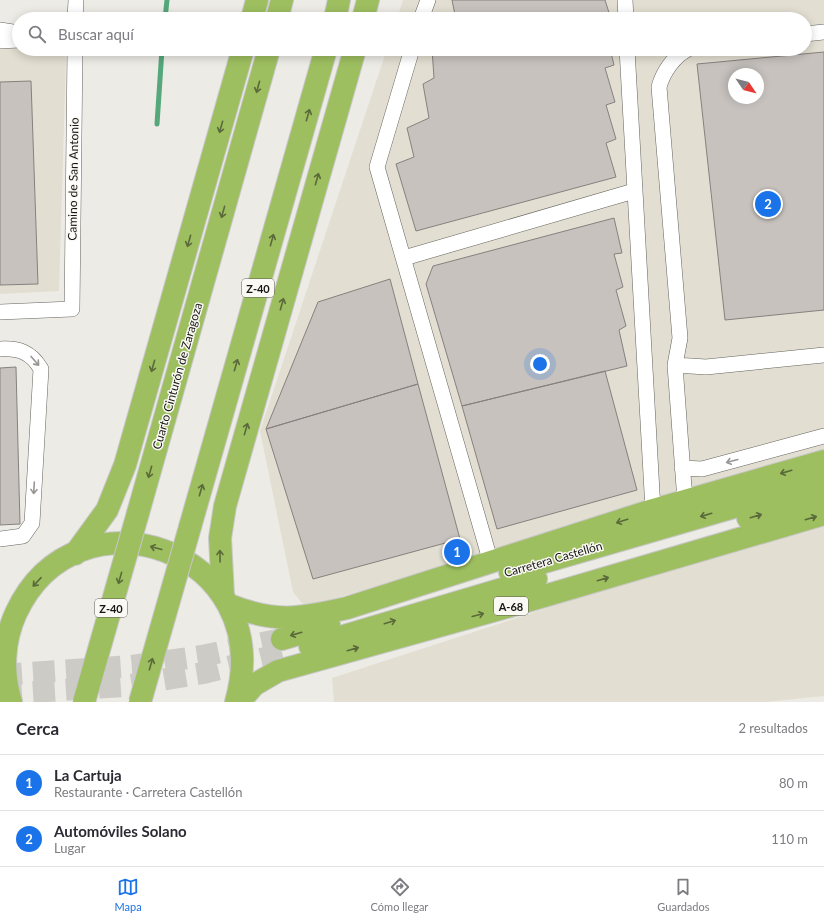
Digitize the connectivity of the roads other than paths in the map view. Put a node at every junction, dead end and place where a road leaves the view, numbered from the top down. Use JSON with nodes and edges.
{"nodes":[{"id":1,"x":76,"y":0,"type":"edge"},
{"id":2,"x":257,"y":0,"type":"edge"},
{"id":3,"x":282,"y":0,"type":"edge"},
{"id":4,"x":339,"y":0,"type":"edge"},
{"id":5,"x":368,"y":0,"type":"edge"},
{"id":6,"x":428,"y":0,"type":"edge"},
{"id":7,"x":625,"y":0,"type":"edge"},
{"id":8,"x":75,"y":12,"type":"edge"},
{"id":9,"x":254,"y":12,"type":"edge"},
{"id":10,"x":279,"y":12,"type":"edge"},
{"id":11,"x":336,"y":12,"type":"edge"},
{"id":12,"x":365,"y":12,"type":"edge"},
{"id":13,"x":424,"y":12,"type":"edge"},
{"id":14,"x":626,"y":12,"type":"edge"},
{"id":15,"x":0,"y":30,"type":"edge"},
{"id":16,"x":12,"y":32,"type":"edge"},
{"id":17,"x":824,"y":32,"type":"edge"},
{"id":18,"x":812,"y":33,"type":"edge"},
{"id":19,"x":0,"y":40,"type":"edge"},
{"id":20,"x":12,"y":40,"type":"edge"},
{"id":21,"x":75,"y":56,"type":"edge"},
{"id":22,"x":241,"y":56,"type":"edge"},
{"id":23,"x":267,"y":56,"type":"edge"},
{"id":24,"x":324,"y":56,"type":"edge"},
{"id":25,"x":353,"y":56,"type":"edge"},
{"id":26,"x":410,"y":56,"type":"edge"},
{"id":27,"x":627,"y":56,"type":"edge"},
{"id":28,"x":680,"y":56,"type":"edge"},
{"id":29,"x":634,"y":191,"type":"junction"},
{"id":30,"x":404,"y":258,"type":"junction"},
{"id":31,"x":0,"y":312,"type":"edge"},
{"id":32,"x":0,"y":349,"type":"edge"},
{"id":33,"x":824,"y":355,"type":"edge"},
{"id":34,"x":675,"y":365,"type":"junction"},
{"id":35,"x":824,"y":436,"type":"edge"},
{"id":36,"x":824,"y":461,"type":"edge"},
{"id":37,"x":682,"y":468,"type":"junction"},
{"id":38,"x":824,"y":481,"type":"edge"},
{"id":39,"x":824,"y":497,"type":"edge"},
{"id":40,"x":685,"y":501,"type":"junction"},
{"id":41,"x":653,"y":510,"type":"junction"},
{"id":42,"x":824,"y":514,"type":"edge"},
{"id":43,"x":0,"y":539,"type":"edge"},
{"id":44,"x":75,"y":554,"type":"junction"},
{"id":45,"x":496,"y":576,"type":"junction"},
{"id":46,"x":226,"y":600,"type":"junction"},
{"id":47,"x":6,"y":627,"type":"edge"},
{"id":48,"x":284,"y":646,"type":"tunnel mouth"},
{"id":49,"x":11,"y":702,"type":"edge"},
{"id":50,"x":84,"y":702,"type":"edge"},
{"id":51,"x":140,"y":702,"type":"edge"},
{"id":52,"x":238,"y":702,"type":"edge"}],
"edges":[{"from":1,"to":8,"type":"street"},
{"from":2,"to":9,"type":"highway"},
{"from":3,"to":10,"type":"highway"},
{"from":4,"to":11,"type":"highway"},
{"from":5,"to":12,"type":"highway"},
{"from":6,"to":13,"type":"street"},
{"from":7,"to":14,"type":"street"},
{"from":15,"to":16,"type":"street"},
{"from":17,"to":18,"type":"street"},
{"from":19,"to":20,"type":"street"},
{"from":21,"to":31,"type":"street","name":"Camino de San Antonio"},
{"from":22,"to":44,"type":"highway","one_way":true},
{"from":23,"to":50,"type":"highway","name":"Cuarto Cinturón de Zaragoza","number":"Z-40","one_way":true,"bridge":true},
{"from":51,"to":24,"type":"highway","number":"Z-40","one_way":true,"bridge":true},
{"from":46,"to":25,"type":"highway","one_way":true},
{"from":26,"to":30,"type":"street"},
{"from":27,"to":29,"type":"street"},
{"from":28,"to":34,"type":"street"},
{"from":29,"to":30,"type":"street"},
{"from":29,"to":41,"type":"street"},
{"from":30,"to":45,"type":"street"},
{"from":32,"to":43,"type":"street","one_way":true},
{"from":33,"to":34,"type":"street"},
{"from":34,"to":37,"type":"street"},
{"from":35,"to":37,"type":"street","one_way":true},
{"from":36,"to":40,"type":"highway","one_way":true},
{"from":37,"to":40,"type":"street"},
{"from":38,"to":45,"type":"highway","name":"Carretera Castellón","one_way":true},
{"from":45,"to":39,"type":"highway","name":"Carretera Castellón","number":"A-68","one_way":true},
{"from":40,"to":41,"type":"highway"},
{"from":41,"to":45,"type":"highway","one_way":true},
{"from":52,"to":42,"type":"highway","number":"A-68","one_way":true},
{"from":46,"to":44,"type":"highway","one_way":true},
{"from":44,"to":47,"type":"highway","one_way":true},
{"from":45,"to":46,"type":"highway"},
{"from":45,"to":48,"type":"highway","name":"Carretera Castellón"},
{"from":46,"to":52,"type":"highway"},
{"from":47,"to":49,"type":"highway"}]}
